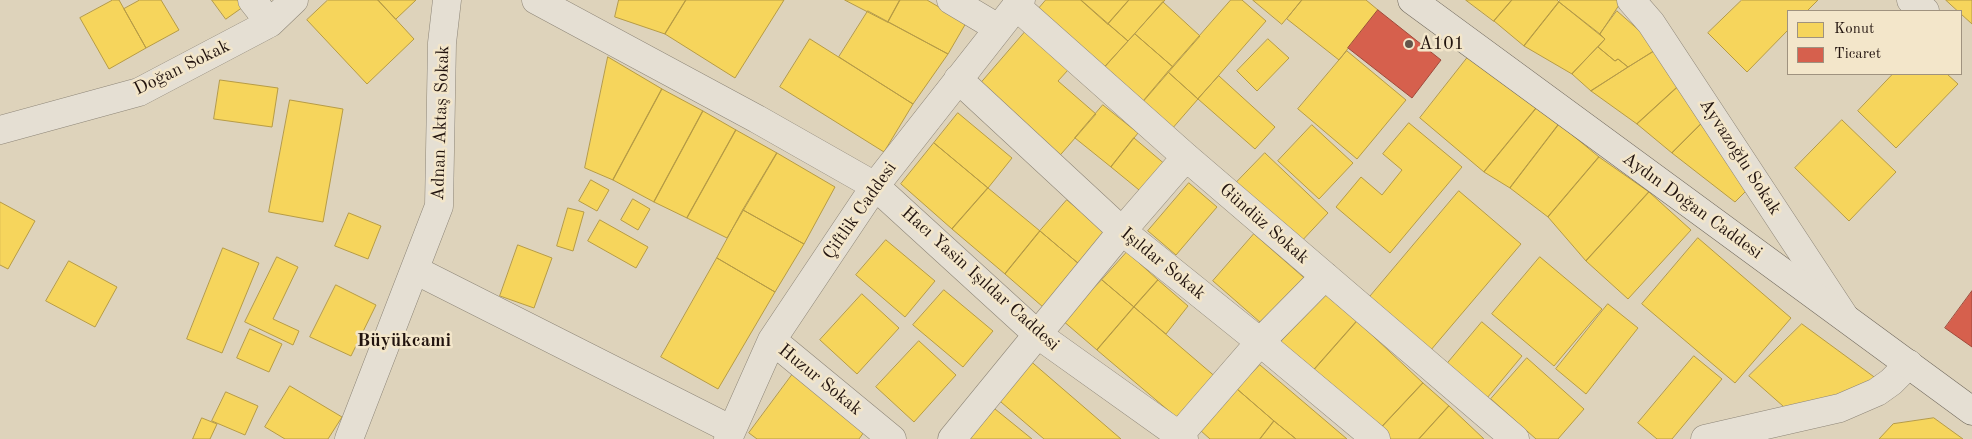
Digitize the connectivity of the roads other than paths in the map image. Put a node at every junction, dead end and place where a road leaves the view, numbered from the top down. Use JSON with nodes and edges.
{"nodes":[{"id":1,"x":252,"y":0,"type":"edge"},
{"id":2,"x":294,"y":0,"type":"edge"},
{"id":3,"x":447,"y":0,"type":"edge"},
{"id":4,"x":536,"y":0,"type":"edge"},
{"id":5,"x":951,"y":0,"type":"edge"},
{"id":6,"x":1412,"y":0,"type":"edge"},
{"id":7,"x":1631,"y":0,"type":"edge"},
{"id":8,"x":1911,"y":0,"type":"edge"},
{"id":9,"x":1018,"y":3,"type":"edge"},
{"id":10,"x":1924,"y":10,"type":"edge"},
{"id":11,"x":270,"y":23,"type":"junction"},
{"id":12,"x":998,"y":28,"type":"junction"},
{"id":13,"x":958,"y":79,"type":"junction"},
{"id":14,"x":0,"y":130,"type":"edge"},
{"id":15,"x":1186,"y":157,"type":"junction"},
{"id":16,"x":875,"y":186,"type":"junction"},
{"id":17,"x":1122,"y":231,"type":"junction"},
{"id":18,"x":415,"y":270,"type":"junction"},
{"id":19,"x":1325,"y":276,"type":"junction"},
{"id":20,"x":1845,"y":318,"type":"junction"},
{"id":21,"x":1037,"y":334,"type":"junction"},
{"id":22,"x":772,"y":340,"type":"junction"},
{"id":23,"x":1260,"y":342,"type":"junction"},
{"id":24,"x":1909,"y":364,"type":"junction"},
{"id":25,"x":1972,"y":411,"type":"edge"},
{"id":26,"x":730,"y":435,"type":"edge"},
{"id":27,"x":1180,"y":438,"type":"edge"},
{"id":28,"x":349,"y":439,"type":"edge"},
{"id":29,"x":892,"y":439,"type":"edge"},
{"id":30,"x":952,"y":439,"type":"edge"},
{"id":31,"x":1376,"y":439,"type":"edge"},
{"id":32,"x":1515,"y":439,"type":"edge"},
{"id":33,"x":1705,"y":439,"type":"edge"}],
"edges":[{"from":1,"to":11,"type":"street"},
{"from":2,"to":11,"type":"street","name":"Doğan Sokak"},
{"from":3,"to":18,"type":"street","name":"Adnan Aktaş Sokak"},
{"from":4,"to":16,"type":"street","name":"Hacı Yasin Işıldar Caddesi"},
{"from":5,"to":12,"type":"street"},
{"from":6,"to":20,"type":"street","name":"Aydın Doğan Caddesi"},
{"from":7,"to":20,"type":"street","name":"Ayvazoğlu Sokak"},
{"from":8,"to":10,"type":"street"},
{"from":9,"to":12,"type":"street","name":"Çiftlik Caddesi"},
{"from":9,"to":15,"type":"street","name":"Gündüz Sokak"},
{"from":11,"to":14,"type":"street","name":"Doğan Sokak"},
{"from":12,"to":13,"type":"street","name":"Çiftlik Caddesi"},
{"from":13,"to":16,"type":"street","name":"Çiftlik Caddesi"},
{"from":13,"to":17,"type":"street","name":"Işıldar Sokak"},
{"from":15,"to":17,"type":"street"},
{"from":15,"to":19,"type":"street","name":"Gündüz Sokak"},
{"from":16,"to":21,"type":"street","name":"Hacı Yasin Işıldar Caddesi"},
{"from":16,"to":22,"type":"street","name":"Çiftlik Caddesi"},
{"from":17,"to":21,"type":"street"},
{"from":17,"to":23,"type":"street","name":"Işıldar Sokak"},
{"from":18,"to":26,"type":"street"},
{"from":18,"to":28,"type":"street","name":"Adnan Aktaş Sokak"},
{"from":19,"to":23,"type":"street"},
{"from":19,"to":32,"type":"street","name":"Gündüz Sokak"},
{"from":20,"to":24,"type":"street","name":"Aydın Doğan Caddesi"},
{"from":21,"to":27,"type":"street","name":"Hacı Yasin Işıldar Caddesi"},
{"from":21,"to":30,"type":"street"},
{"from":22,"to":26,"type":"street","name":"Çiftlik Caddesi"},
{"from":22,"to":29,"type":"street","name":"Huzur Sokak"},
{"from":23,"to":27,"type":"street"},
{"from":23,"to":31,"type":"street","name":"Işıldar Sokak"},
{"from":24,"to":25,"type":"street","name":"Aydın Doğan Caddesi"},
{"from":24,"to":33,"type":"street"}]}
